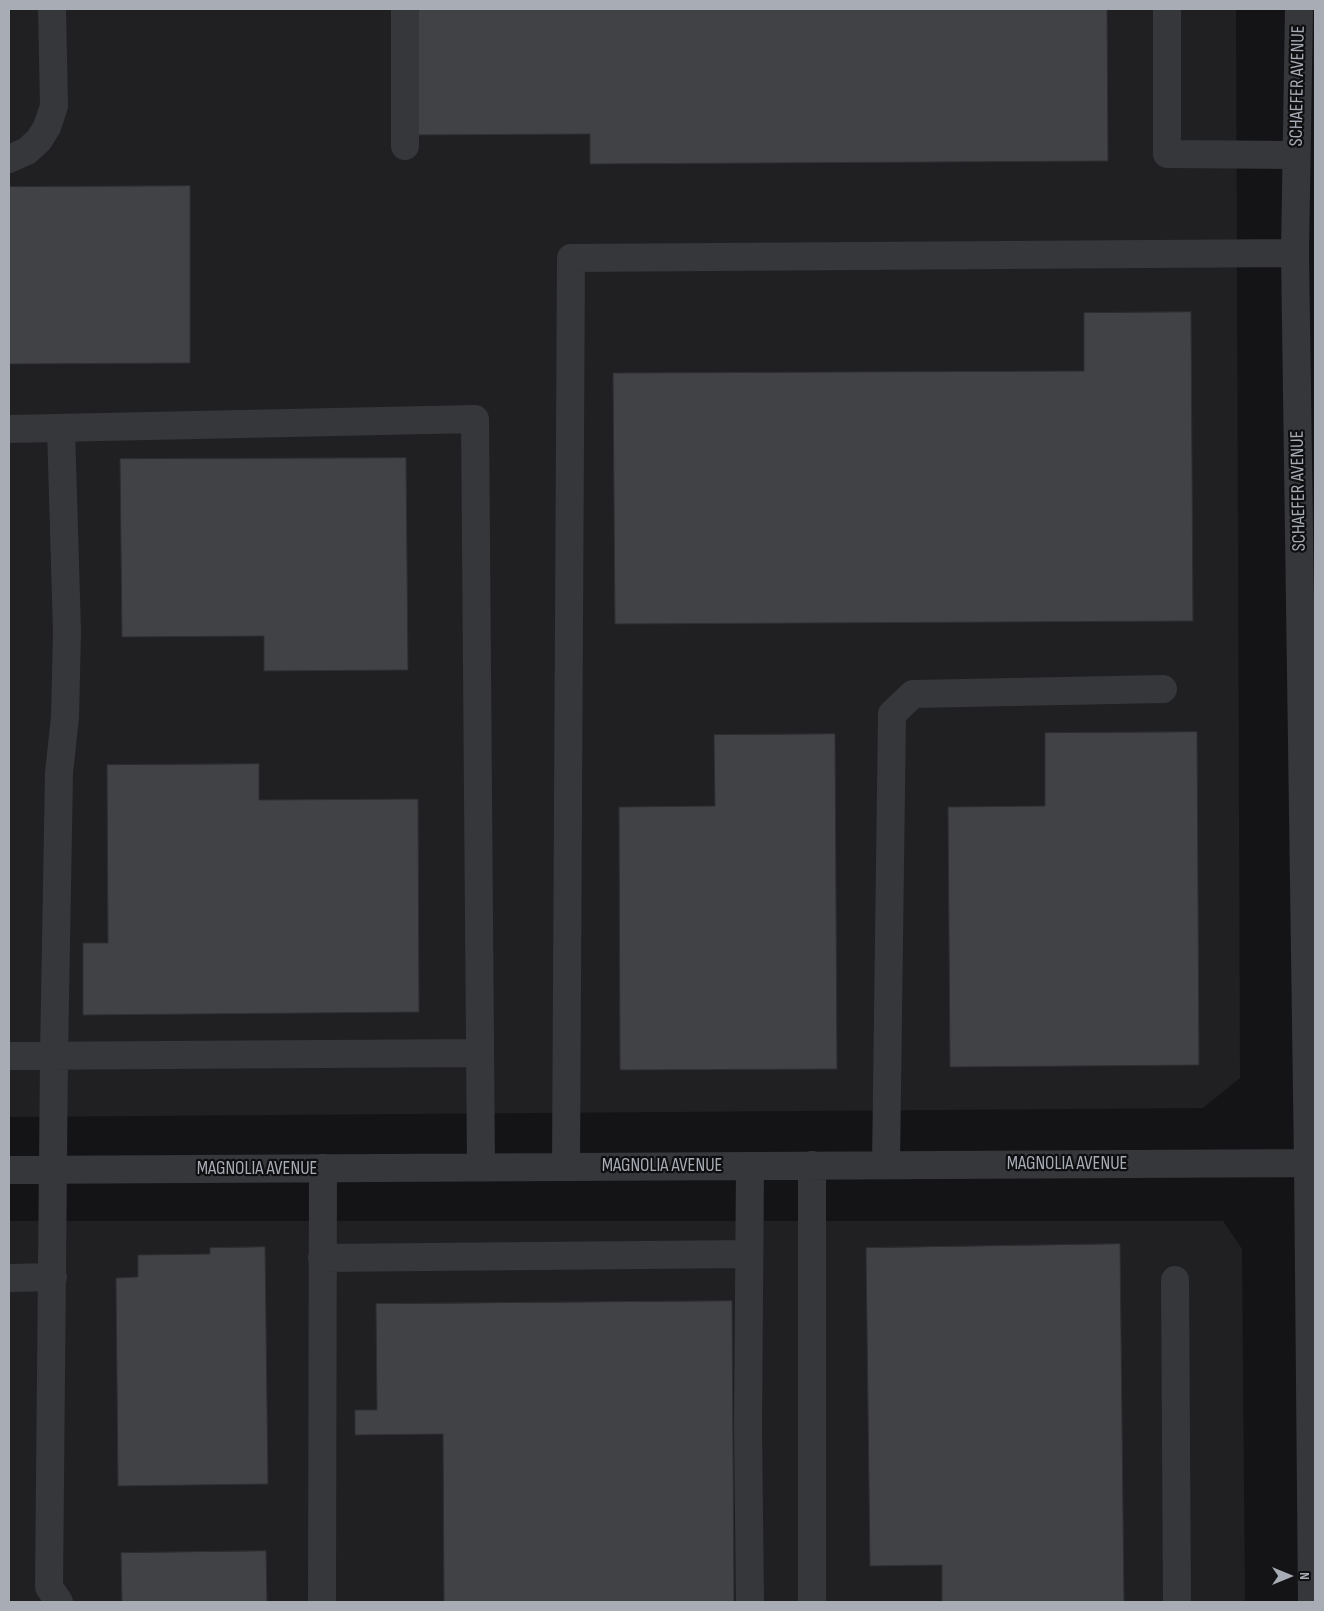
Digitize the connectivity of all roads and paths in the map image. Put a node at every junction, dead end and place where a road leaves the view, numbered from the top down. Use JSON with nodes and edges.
{"nodes":[{"id":1,"x":52,"y":9,"type":"edge"},
{"id":2,"x":405,"y":9,"type":"edge"},
{"id":3,"x":1167,"y":9,"type":"edge"},
{"id":4,"x":1299,"y":9,"type":"edge"},
{"id":5,"x":405,"y":146,"type":"dead end"},
{"id":6,"x":1296,"y":155,"type":"junction"},
{"id":7,"x":9,"y":159,"type":"edge"},
{"id":8,"x":1295,"y":253,"type":"junction"},
{"id":9,"x":61,"y":428,"type":"junction"},
{"id":10,"x":9,"y":429,"type":"edge"},
{"id":11,"x":1163,"y":689,"type":"dead end"},
{"id":12,"x":480,"y":1053,"type":"junction"},
{"id":13,"x":9,"y":1056,"type":"edge"},
{"id":14,"x":54,"y":1056,"type":"junction"},
{"id":15,"x":1312,"y":1163,"type":"edge"},
{"id":16,"x":750,"y":1166,"type":"junction"},
{"id":17,"x":812,"y":1166,"type":"junction"},
{"id":18,"x":886,"y":1166,"type":"junction"},
{"id":19,"x":481,"y":1167,"type":"junction"},
{"id":20,"x":566,"y":1167,"type":"junction"},
{"id":21,"x":323,"y":1168,"type":"junction"},
{"id":22,"x":9,"y":1170,"type":"edge"},
{"id":23,"x":52,"y":1170,"type":"junction"},
{"id":24,"x":749,"y":1254,"type":"junction"},
{"id":25,"x":322,"y":1258,"type":"junction"},
{"id":26,"x":53,"y":1277,"type":"junction"},
{"id":27,"x":9,"y":1278,"type":"edge"},
{"id":28,"x":1175,"y":1280,"type":"dead end"},
{"id":29,"x":59,"y":1602,"type":"edge"},
{"id":30,"x":322,"y":1602,"type":"edge"},
{"id":31,"x":750,"y":1602,"type":"edge"},
{"id":32,"x":812,"y":1602,"type":"edge"},
{"id":33,"x":1177,"y":1602,"type":"edge"},
{"id":34,"x":1312,"y":1602,"type":"edge"}],
"edges":[{"from":1,"to":7,"type":"street"},
{"from":2,"to":5,"type":"street"},
{"from":3,"to":6,"type":"street"},
{"from":4,"to":6,"type":"street","name":"SCHAEFER AVENUE"},
{"from":6,"to":8,"type":"street","name":"SCHAEFER AVENUE"},
{"from":8,"to":15,"type":"street","name":"SCHAEFER AVENUE"},
{"from":8,"to":20,"type":"street"},
{"from":9,"to":10,"type":"street"},
{"from":9,"to":12,"type":"street"},
{"from":9,"to":14,"type":"street"},
{"from":11,"to":18,"type":"street"},
{"from":12,"to":14,"type":"street"},
{"from":12,"to":19,"type":"street"},
{"from":13,"to":14,"type":"street"},
{"from":14,"to":23,"type":"street"},
{"from":15,"to":18,"type":"street","name":"MAGNOLIA AVENUE"},
{"from":15,"to":34,"type":"street","name":"SCHAEFER AVENUE"},
{"from":16,"to":17,"type":"street","name":"MAGNOLIA AVENUE"},
{"from":16,"to":20,"type":"street","name":"MAGNOLIA AVENUE"},
{"from":16,"to":24,"type":"street"},
{"from":17,"to":18,"type":"street","name":"MAGNOLIA AVENUE"},
{"from":17,"to":32,"type":"street"},
{"from":19,"to":20,"type":"street","name":"MAGNOLIA AVENUE"},
{"from":19,"to":21,"type":"street","name":"MAGNOLIA AVENUE"},
{"from":21,"to":23,"type":"street","name":"MAGNOLIA AVENUE"},
{"from":21,"to":25,"type":"street"},
{"from":22,"to":23,"type":"street","name":"MAGNOLIA AVENUE"},
{"from":23,"to":26,"type":"street"},
{"from":24,"to":25,"type":"street"},
{"from":24,"to":31,"type":"street"},
{"from":25,"to":30,"type":"street"},
{"from":26,"to":27,"type":"street"},
{"from":26,"to":29,"type":"street"},
{"from":28,"to":33,"type":"street"}]}
